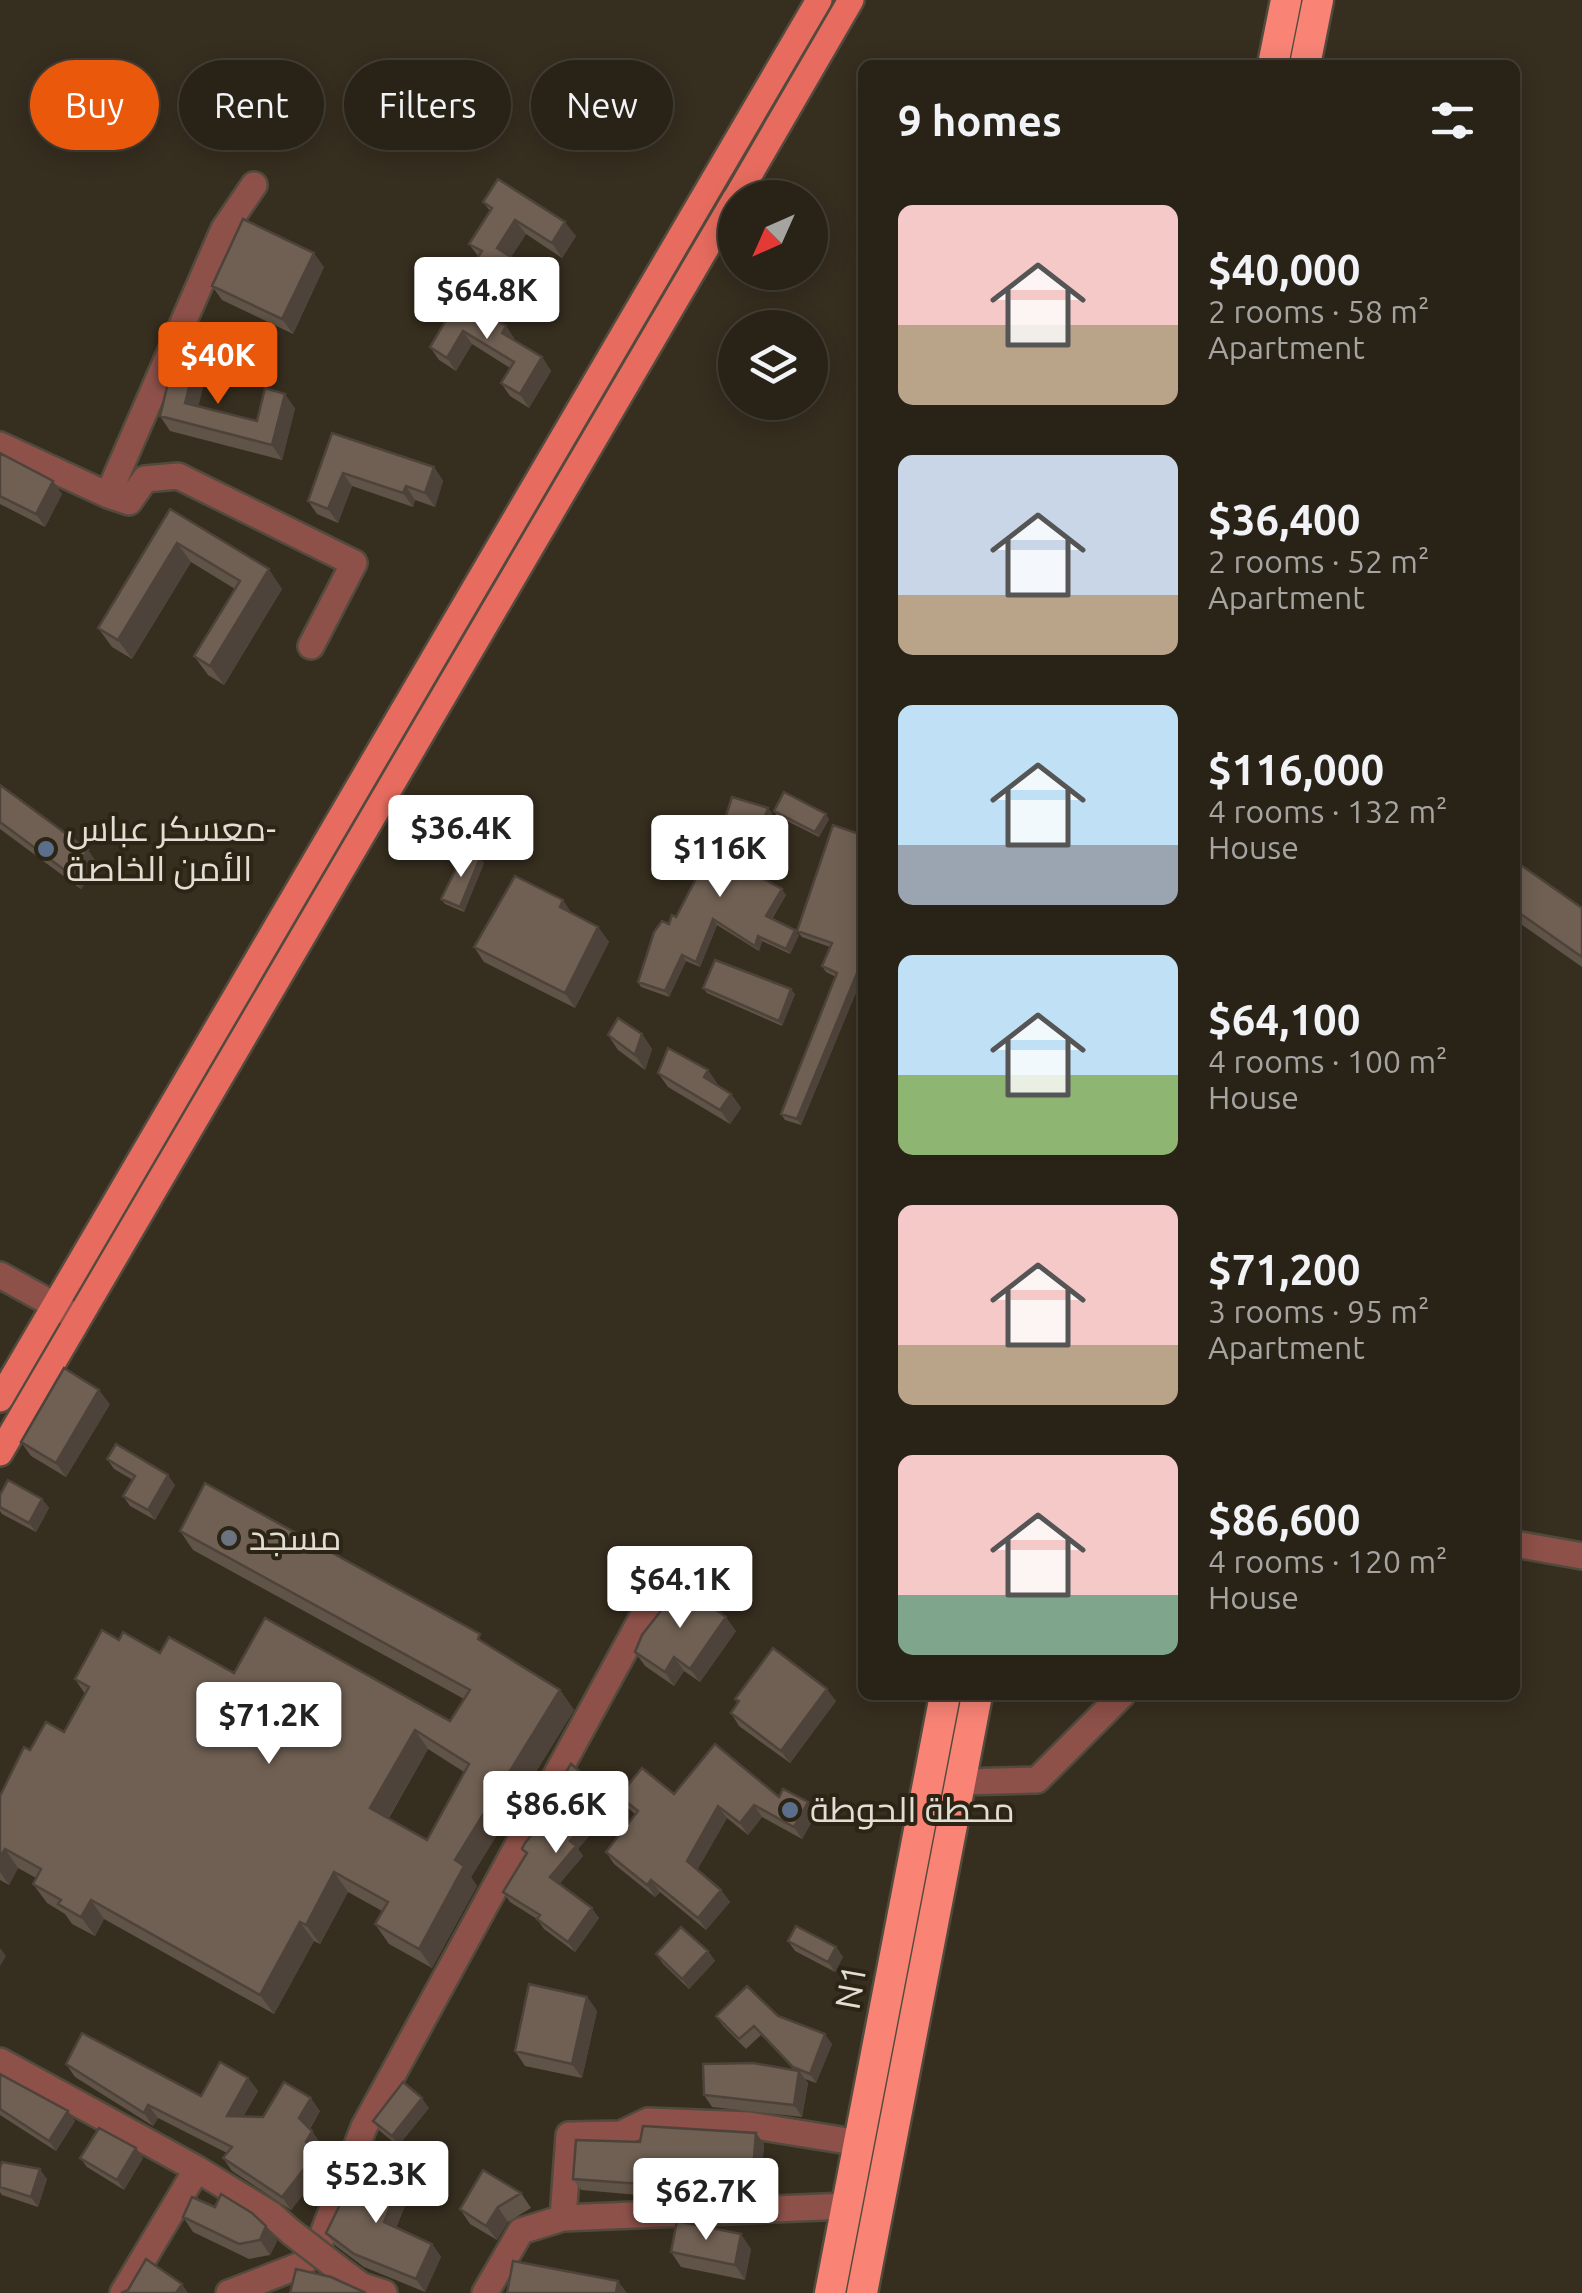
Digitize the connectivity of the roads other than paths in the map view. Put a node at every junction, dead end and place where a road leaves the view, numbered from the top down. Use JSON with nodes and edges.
{"nodes":[{"id":1,"x":818,"y":0,"type":"edge"},
{"id":2,"x":850,"y":0,"type":"edge"},
{"id":3,"x":1286,"y":0,"type":"edge"},
{"id":4,"x":1318,"y":0,"type":"edge"},
{"id":5,"x":1274,"y":60,"type":"edge"},
{"id":6,"x":1306,"y":60,"type":"edge"},
{"id":7,"x":746,"y":180,"type":"edge"},
{"id":8,"x":254,"y":185,"type":"dead end"},
{"id":9,"x":718,"y":229,"type":"edge"},
{"id":10,"x":654,"y":284,"type":"junction"},
{"id":11,"x":678,"y":298,"type":"junction"},
{"id":12,"x":0,"y":445,"type":"edge"},
{"id":13,"x":108,"y":495,"type":"junction"},
{"id":14,"x":311,"y":646,"type":"dead end"},
{"id":15,"x":0,"y":1276,"type":"edge"},
{"id":16,"x":55,"y":1305,"type":"junction"},
{"id":17,"x":79,"y":1318,"type":"junction"},
{"id":18,"x":0,"y":1399,"type":"edge"},
{"id":19,"x":0,"y":1453,"type":"edge"},
{"id":20,"x":1520,"y":1545,"type":"edge"},
{"id":21,"x":1582,"y":1556,"type":"edge"},
{"id":22,"x":658,"y":1589,"type":"dead end"},
{"id":23,"x":944,"y":1700,"type":"edge"},
{"id":24,"x":976,"y":1700,"type":"edge"},
{"id":25,"x":1117,"y":1700,"type":"edge"},
{"id":26,"x":960,"y":1782,"type":"junction"},
{"id":27,"x":0,"y":2061,"type":"edge"},
{"id":28,"x":860,"y":2142,"type":"junction"},
{"id":29,"x":197,"y":2169,"type":"junction"},
{"id":30,"x":847,"y":2206,"type":"junction"},
{"id":31,"x":563,"y":2218,"type":"junction"},
{"id":32,"x":123,"y":2293,"type":"edge"},
{"id":33,"x":229,"y":2293,"type":"edge"},
{"id":34,"x":384,"y":2293,"type":"edge"},
{"id":35,"x":485,"y":2293,"type":"edge"},
{"id":36,"x":830,"y":2293,"type":"edge"},
{"id":37,"x":862,"y":2293,"type":"edge"}],
"edges":[{"from":1,"to":10,"type":"main road"},
{"from":2,"to":7,"type":"main road"},
{"from":3,"to":5,"type":"highway"},
{"from":4,"to":6,"type":"highway"},
{"from":8,"to":13,"type":"street"},
{"from":9,"to":11,"type":"main road"},
{"from":10,"to":11,"type":"main road"},
{"from":10,"to":16,"type":"main road"},
{"from":11,"to":17,"type":"main road"},
{"from":12,"to":13,"type":"street"},
{"from":13,"to":14,"type":"street"},
{"from":15,"to":16,"type":"street"},
{"from":16,"to":17,"type":"street"},
{"from":16,"to":18,"type":"main road"},
{"from":17,"to":19,"type":"main road"},
{"from":20,"to":21,"type":"street"},
{"from":22,"to":33,"type":"street"},
{"from":23,"to":28,"type":"highway","name":"N1","number":"N1"},
{"from":24,"to":26,"type":"highway","number":"N1"},
{"from":25,"to":26,"type":"street"},
{"from":26,"to":37,"type":"highway","number":"N1"},
{"from":27,"to":29,"type":"street"},
{"from":28,"to":30,"type":"highway","name":"N1","number":"N1"},
{"from":28,"to":31,"type":"street"},
{"from":29,"to":32,"type":"street"},
{"from":29,"to":34,"type":"street","bridge":true},
{"from":30,"to":31,"type":"street"},
{"from":30,"to":36,"type":"highway","name":"N1","number":"N1"},
{"from":31,"to":35,"type":"street"}]}
